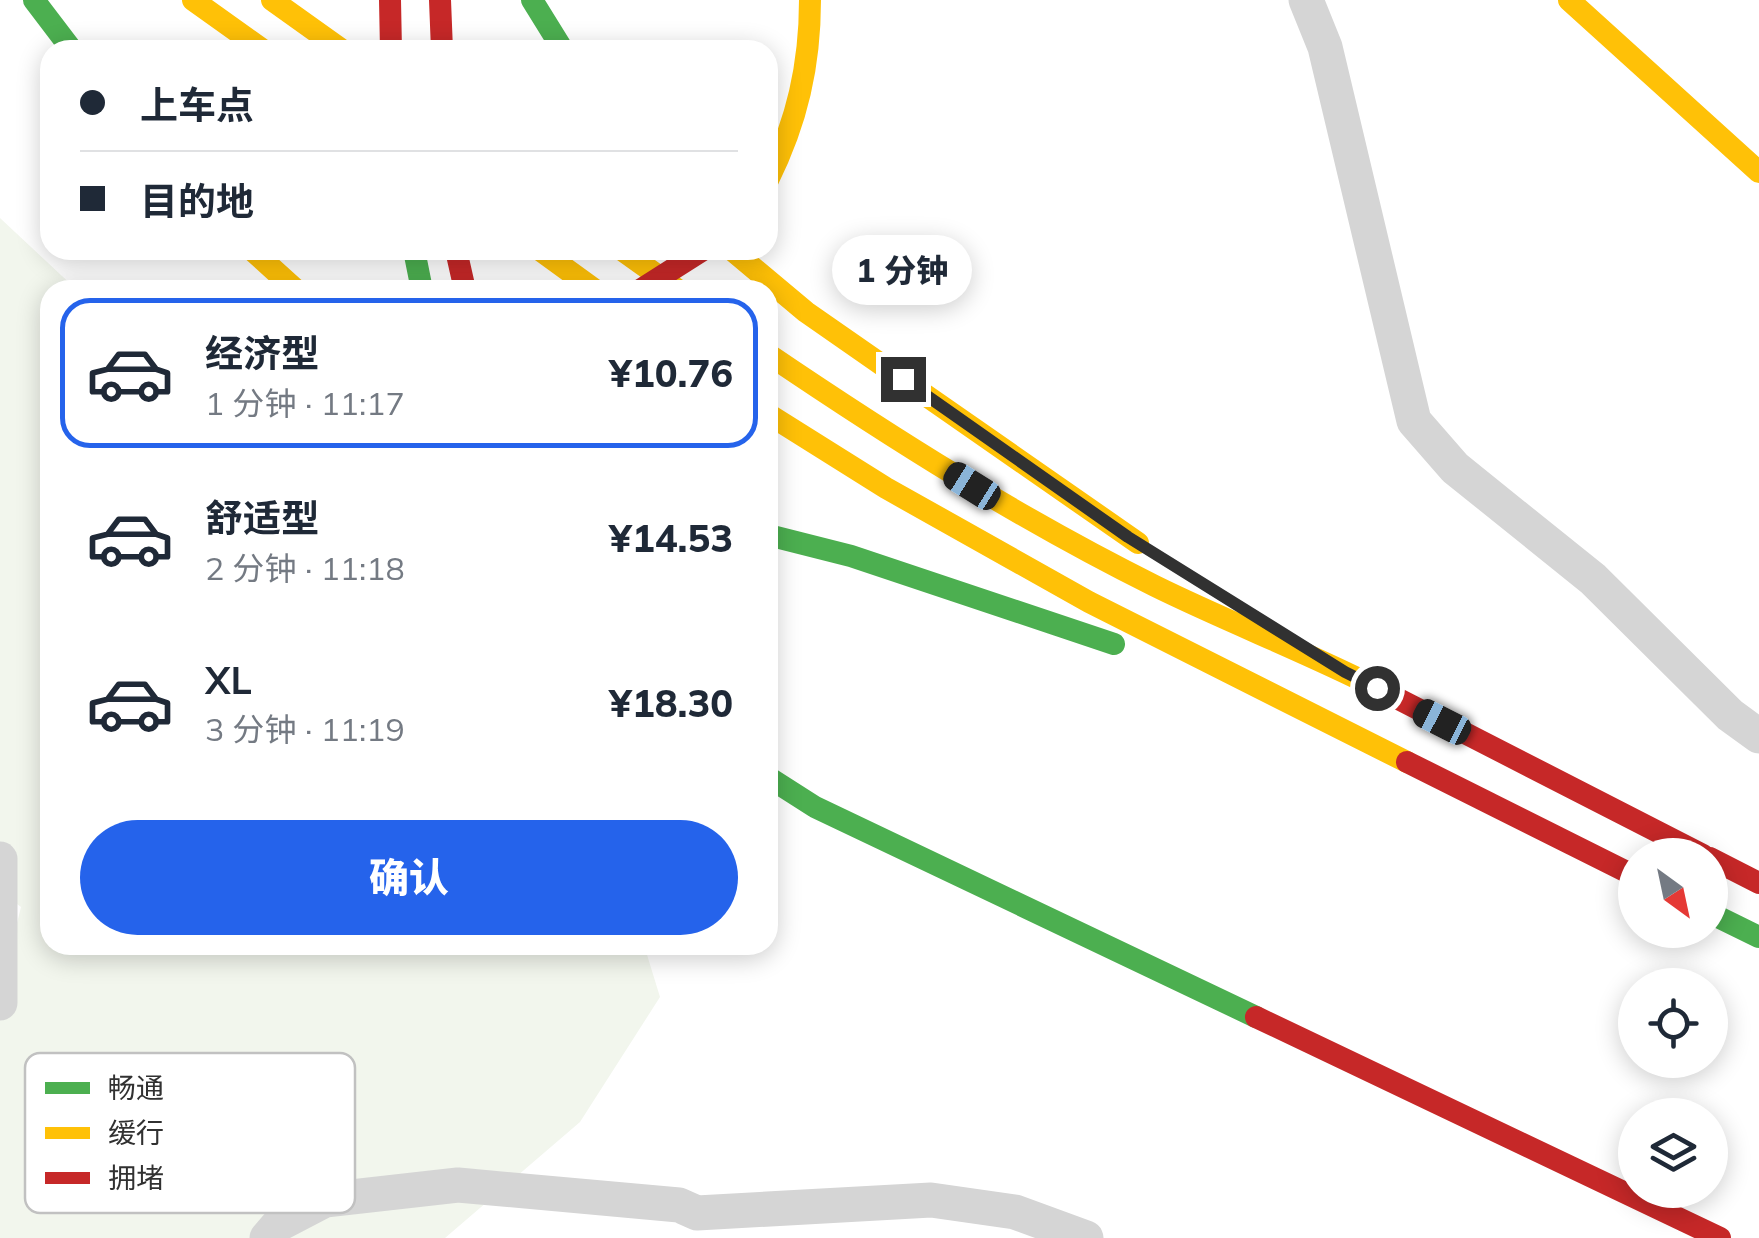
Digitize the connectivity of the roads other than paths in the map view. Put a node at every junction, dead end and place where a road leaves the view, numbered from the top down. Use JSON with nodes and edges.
{"nodes":[{"id":1,"x":34,"y":0,"type":"edge"},
{"id":2,"x":194,"y":0,"type":"edge"},
{"id":3,"x":268,"y":0,"type":"edge"},
{"id":4,"x":390,"y":0,"type":"edge"},
{"id":5,"x":440,"y":0,"type":"edge"},
{"id":6,"x":532,"y":0,"type":"edge"},
{"id":7,"x":810,"y":0,"type":"edge"},
{"id":8,"x":1306,"y":0,"type":"edge"},
{"id":9,"x":1569,"y":0,"type":"edge"},
{"id":10,"x":64,"y":40,"type":"edge"},
{"id":11,"x":249,"y":40,"type":"edge"},
{"id":12,"x":256,"y":40,"type":"edge"},
{"id":13,"x":327,"y":40,"type":"edge"},
{"id":14,"x":391,"y":40,"type":"edge"},
{"id":15,"x":442,"y":40,"type":"edge"},
{"id":16,"x":557,"y":40,"type":"edge"},
{"id":17,"x":778,"y":160,"type":"edge"},
{"id":18,"x":1759,"y":172,"type":"edge"},
{"id":19,"x":262,"y":260,"type":"edge"},
{"id":20,"x":554,"y":260,"type":"edge"},
{"id":21,"x":636,"y":260,"type":"edge"},
{"id":22,"x":687,"y":260,"type":"edge"},
{"id":23,"x":744,"y":260,"type":"edge"},
{"id":24,"x":284,"y":280,"type":"edge"},
{"id":25,"x":582,"y":280,"type":"edge"},
{"id":26,"x":656,"y":280,"type":"edge"},
{"id":27,"x":664,"y":280,"type":"edge"},
{"id":28,"x":767,"y":280,"type":"edge"},
{"id":29,"x":778,"y":289,"type":"edge"},
{"id":30,"x":778,"y":361,"type":"edge"},
{"id":31,"x":778,"y":422,"type":"edge"},
{"id":32,"x":778,"y":537,"type":"edge"},
{"id":33,"x":1162,"y":558,"type":"dead end"},
{"id":34,"x":1195,"y":578,"type":"dead end"},
{"id":35,"x":1345,"y":672,"type":"junction"},
{"id":36,"x":1297,"y":707,"type":"junction"},
{"id":37,"x":1759,"y":736,"type":"edge"},
{"id":38,"x":778,"y":784,"type":"edge"},
{"id":39,"x":1670,"y":838,"type":"edge"},
{"id":40,"x":0,"y":859,"type":"edge"},
{"id":41,"x":1618,"y":868,"type":"edge"},
{"id":42,"x":1728,"y":868,"type":"edge"},
{"id":43,"x":1759,"y":883,"type":"edge"},
{"id":44,"x":1728,"y":922,"type":"edge"},
{"id":45,"x":1759,"y":938,"type":"edge"},
{"id":46,"x":0,"y":1004,"type":"edge"},
{"id":47,"x":355,"y":1197,"type":"edge"},
{"id":48,"x":300,"y":1213,"type":"edge"},
{"id":49,"x":267,"y":1238,"type":"edge"},
{"id":50,"x":1086,"y":1238,"type":"edge"},
{"id":51,"x":1720,"y":1238,"type":"edge"}],
"edges":[{"from":1,"to":10,"type":"main road"},
{"from":2,"to":11,"type":"main road","bridge":true},
{"from":3,"to":12,"type":"main road"},
{"from":3,"to":13,"type":"main road"},
{"from":4,"to":14,"type":"main road"},
{"from":5,"to":15,"type":"main road"},
{"from":6,"to":16,"type":"main road"},
{"from":7,"to":17,"type":"main road"},
{"from":8,"to":37,"type":"street"},
{"from":9,"to":18,"type":"main road"},
{"from":19,"to":24,"type":"main road"},
{"from":20,"to":25,"type":"main road"},
{"from":21,"to":27,"type":"main road"},
{"from":22,"to":26,"type":"main road","bridge":true},
{"from":23,"to":28,"type":"main road"},
{"from":29,"to":33,"type":"main road"},
{"from":30,"to":35,"type":"main road"},
{"from":31,"to":36,"type":"main road"},
{"from":32,"to":36,"type":"main road"},
{"from":34,"to":35,"type":"main road"},
{"from":35,"to":39,"type":"main road"},
{"from":36,"to":41,"type":"main road"},
{"from":38,"to":51,"type":"main road"},
{"from":40,"to":46,"type":"street"},
{"from":42,"to":43,"type":"main road"},
{"from":44,"to":45,"type":"main road"},
{"from":47,"to":50,"type":"street"},
{"from":48,"to":49,"type":"street"}]}
